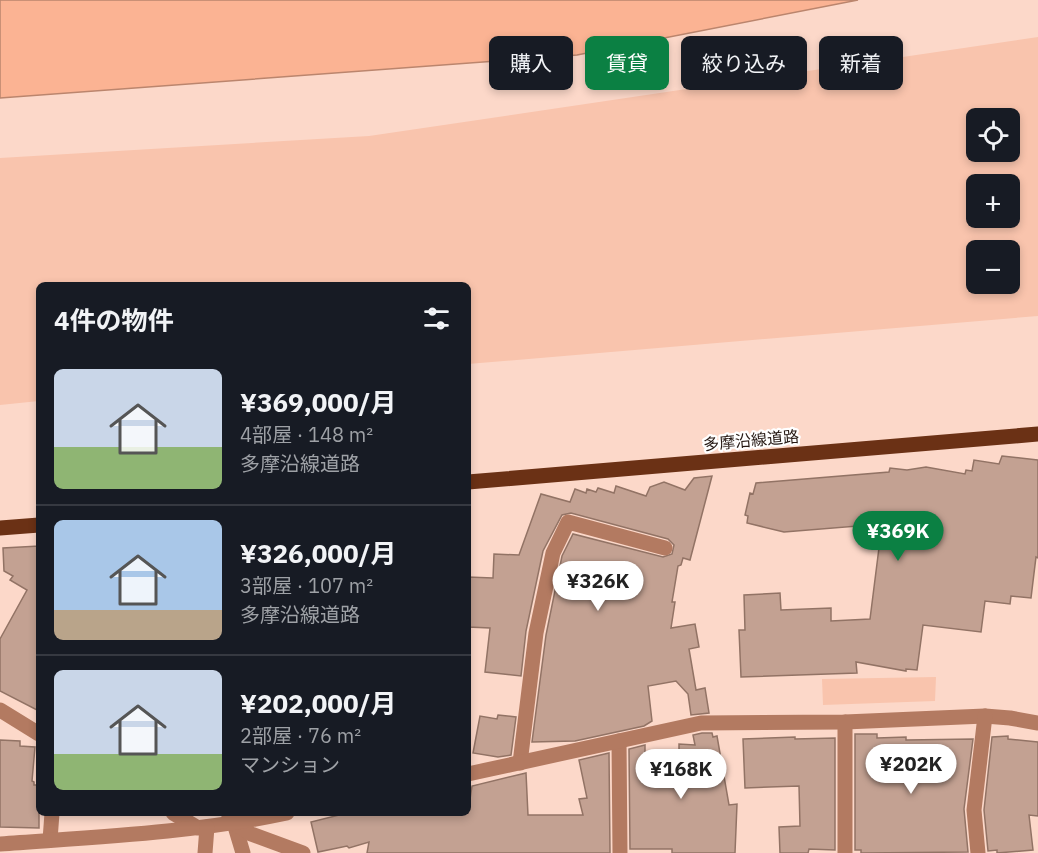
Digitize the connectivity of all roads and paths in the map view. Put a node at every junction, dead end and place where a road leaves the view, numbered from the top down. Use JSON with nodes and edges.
{"nodes":[{"id":1,"x":1038,"y":434,"type":"edge"},
{"id":2,"x":471,"y":482,"type":"edge"},
{"id":3,"x":36,"y":525,"type":"edge"},
{"id":4,"x":0,"y":528,"type":"edge"},
{"id":5,"x":665,"y":548,"type":"dead end"},
{"id":6,"x":0,"y":710,"type":"edge"},
{"id":7,"x":985,"y":716,"type":"junction"},
{"id":8,"x":845,"y":722,"type":"junction"},
{"id":9,"x":1038,"y":723,"type":"edge"},
{"id":10,"x":36,"y":732,"type":"edge"},
{"id":11,"x":619,"y":741,"type":"junction"},
{"id":12,"x":520,"y":763,"type":"junction"},
{"id":13,"x":471,"y":773,"type":"edge"},
{"id":14,"x":51,"y":816,"type":"edge"},
{"id":15,"x":179,"y":816,"type":"edge"},
{"id":16,"x":256,"y":816,"type":"edge"},
{"id":17,"x":231,"y":818,"type":"edge"},
{"id":18,"x":202,"y":827,"type":"junction"},
{"id":19,"x":0,"y":844,"type":"edge"},
{"id":20,"x":46,"y":844,"type":"edge"},
{"id":21,"x":205,"y":853,"type":"edge"},
{"id":22,"x":243,"y":853,"type":"edge"},
{"id":23,"x":303,"y":853,"type":"edge"},
{"id":24,"x":620,"y":853,"type":"edge"},
{"id":25,"x":845,"y":853,"type":"edge"},
{"id":26,"x":978,"y":853,"type":"edge"}],
"edges":[{"from":1,"to":2,"type":"main road","name":"多摩沿線道路"},
{"from":3,"to":4,"type":"main road"},
{"from":5,"to":12,"type":"street"},
{"from":6,"to":10,"type":"street"},
{"from":7,"to":8,"type":"street"},
{"from":7,"to":9,"type":"street"},
{"from":7,"to":26,"type":"street"},
{"from":8,"to":11,"type":"street"},
{"from":8,"to":25,"type":"street"},
{"from":11,"to":12,"type":"street"},
{"from":11,"to":24,"type":"street"},
{"from":12,"to":13,"type":"street"},
{"from":14,"to":20,"type":"street"},
{"from":15,"to":18,"type":"street"},
{"from":16,"to":17,"type":"street"},
{"from":17,"to":18,"type":"street"},
{"from":17,"to":22,"type":"street"},
{"from":17,"to":23,"type":"street"},
{"from":18,"to":20,"type":"street"},
{"from":18,"to":21,"type":"street"},
{"from":19,"to":20,"type":"street"}]}
